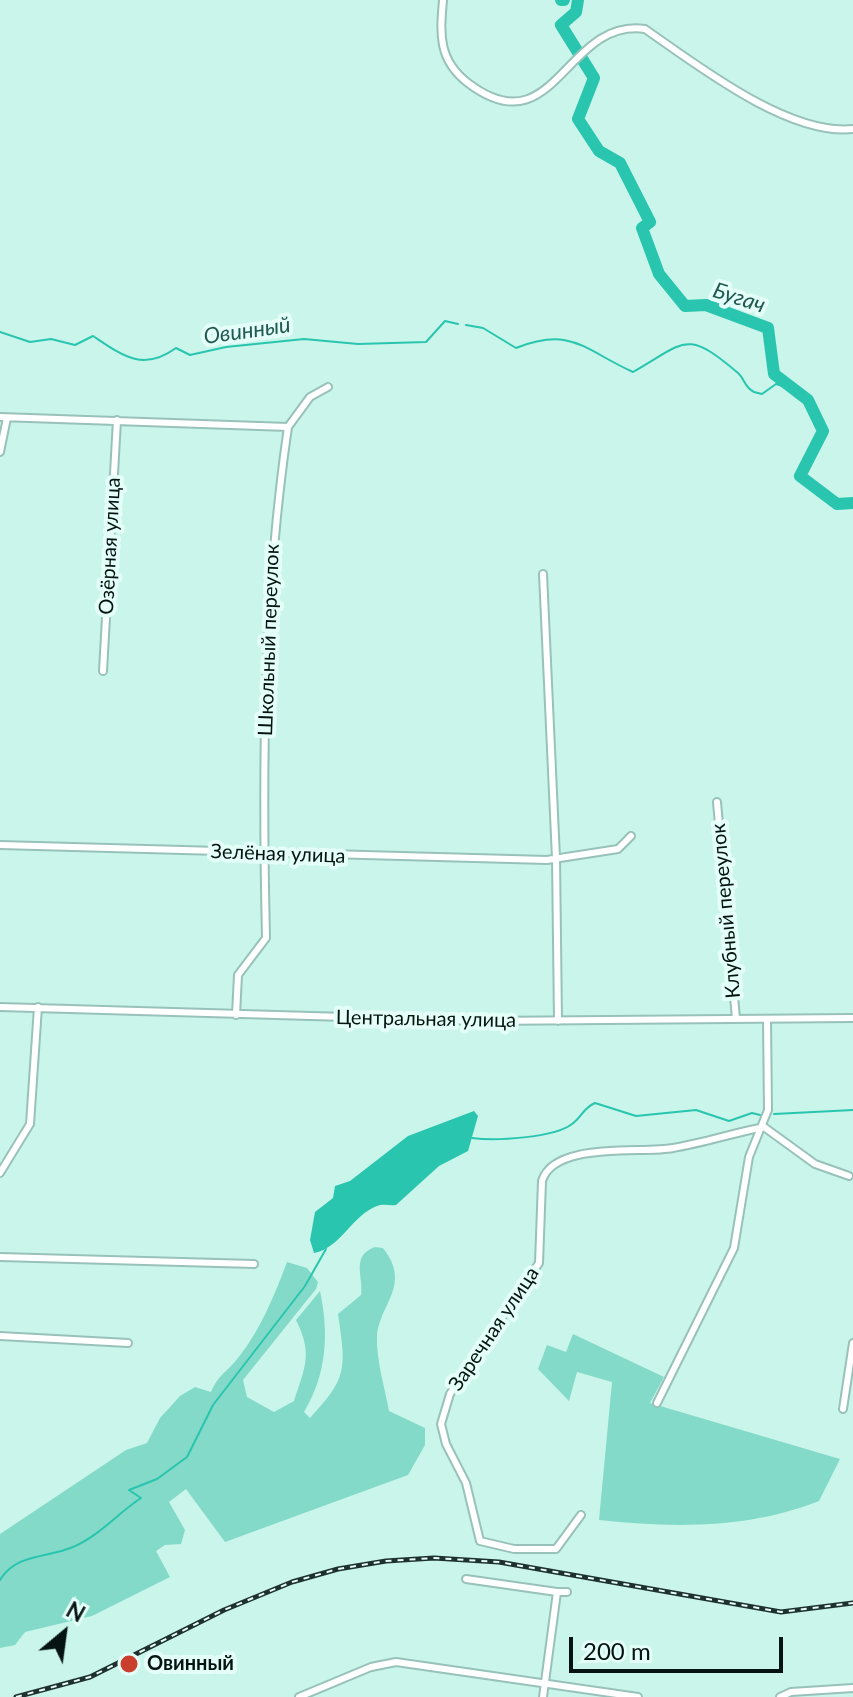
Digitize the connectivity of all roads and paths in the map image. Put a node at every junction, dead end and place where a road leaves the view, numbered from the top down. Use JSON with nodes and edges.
{"nodes":[{"id":1,"x":443,"y":0,"type":"edge"},
{"id":2,"x":853,"y":129,"type":"edge"},
{"id":3,"x":328,"y":387,"type":"dead end"},
{"id":4,"x":4,"y":418,"type":"edge"},
{"id":5,"x":117,"y":420,"type":"junction"},
{"id":6,"x":288,"y":427,"type":"junction"},
{"id":7,"x":0,"y":452,"type":"edge"},
{"id":8,"x":543,"y":574,"type":"dead end"},
{"id":9,"x":103,"y":671,"type":"dead end"},
{"id":10,"x":717,"y":802,"type":"dead end"},
{"id":11,"x":631,"y":836,"type":"dead end"},
{"id":12,"x":0,"y":845,"type":"edge"},
{"id":13,"x":264,"y":854,"type":"junction"},
{"id":14,"x":556,"y":858,"type":"junction"},
{"id":15,"x":0,"y":1007,"type":"edge"},
{"id":16,"x":38,"y":1007,"type":"junction"},
{"id":17,"x":236,"y":1015,"type":"junction"},
{"id":18,"x":853,"y":1018,"type":"edge"},
{"id":19,"x":736,"y":1019,"type":"junction"},
{"id":20,"x":767,"y":1020,"type":"junction"},
{"id":21,"x":558,"y":1021,"type":"junction"},
{"id":22,"x":764,"y":1127,"type":"junction"},
{"id":23,"x":0,"y":1173,"type":"edge"},
{"id":24,"x":849,"y":1176,"type":"dead end"},
{"id":25,"x":0,"y":1257,"type":"edge"},
{"id":26,"x":254,"y":1264,"type":"dead end"},
{"id":27,"x":0,"y":1336,"type":"edge"},
{"id":28,"x":128,"y":1343,"type":"dead end"},
{"id":29,"x":853,"y":1343,"type":"edge"},
{"id":30,"x":657,"y":1403,"type":"dead end"},
{"id":31,"x":843,"y":1409,"type":"dead end"},
{"id":32,"x":581,"y":1515,"type":"dead end"},
{"id":33,"x":466,"y":1579,"type":"dead end"},
{"id":34,"x":557,"y":1592,"type":"junction"},
{"id":35,"x":567,"y":1592,"type":"dead end"},
{"id":36,"x":545,"y":1682,"type":"junction"},
{"id":37,"x":853,"y":1688,"type":"edge"},
{"id":38,"x":299,"y":1697,"type":"edge"},
{"id":39,"x":543,"y":1697,"type":"edge"},
{"id":40,"x":638,"y":1697,"type":"edge"},
{"id":41,"x":780,"y":1697,"type":"edge"}],
"edges":[{"from":1,"to":2,"type":"street"},
{"from":3,"to":6,"type":"street"},
{"from":4,"to":5,"type":"street"},
{"from":4,"to":7,"type":"street"},
{"from":5,"to":6,"type":"street"},
{"from":5,"to":9,"type":"street","name":"Озёрная улица"},
{"from":6,"to":13,"type":"street","name":"Школьный переулок"},
{"from":8,"to":14,"type":"street"},
{"from":10,"to":19,"type":"street","name":"Клубный переулок"},
{"from":11,"to":14,"type":"street","name":"Зелёная улица"},
{"from":12,"to":13,"type":"street","name":"Зелёная улица"},
{"from":13,"to":14,"type":"street","name":"Зелёная улица"},
{"from":13,"to":17,"type":"street","name":"Школьный переулок"},
{"from":14,"to":21,"type":"street"},
{"from":15,"to":16,"type":"street","name":"Центральная улица"},
{"from":16,"to":17,"type":"street","name":"Центральная улица"},
{"from":16,"to":23,"type":"street"},
{"from":17,"to":21,"type":"street","name":"Центральная улица"},
{"from":18,"to":20,"type":"street","name":"Центральная улица"},
{"from":19,"to":20,"type":"street","name":"Центральная улица"},
{"from":19,"to":21,"type":"street","name":"Центральная улица"},
{"from":20,"to":22,"type":"street"},
{"from":22,"to":24,"type":"street"},
{"from":22,"to":30,"type":"street"},
{"from":22,"to":32,"type":"street","name":"Заречная улица"},
{"from":25,"to":26,"type":"street"},
{"from":27,"to":28,"type":"street"},
{"from":29,"to":31,"type":"street"},
{"from":33,"to":34,"type":"street"},
{"from":34,"to":35,"type":"street"},
{"from":34,"to":36,"type":"street"},
{"from":36,"to":38,"type":"street"},
{"from":36,"to":39,"type":"street"},
{"from":36,"to":40,"type":"street"},
{"from":37,"to":41,"type":"street"}]}
